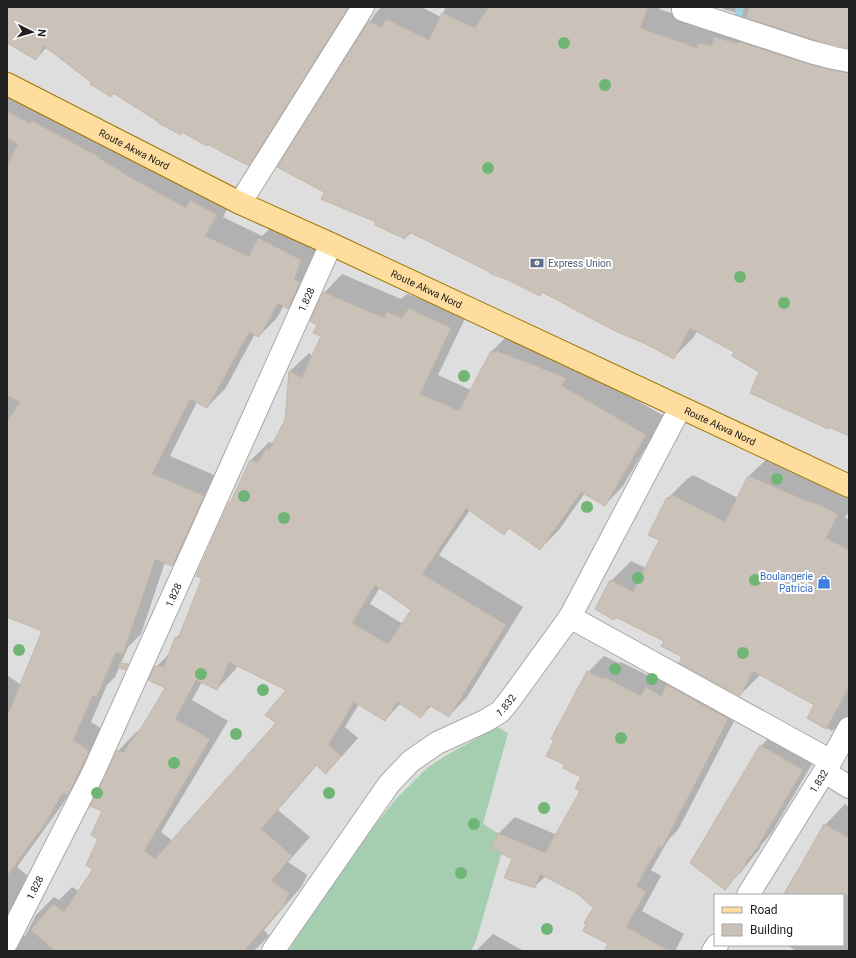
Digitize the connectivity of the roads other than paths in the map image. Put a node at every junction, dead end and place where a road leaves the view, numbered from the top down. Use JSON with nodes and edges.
{"nodes":[{"id":1,"x":363,"y":7,"type":"edge"},
{"id":2,"x":683,"y":10,"type":"dead end"},
{"id":3,"x":849,"y":60,"type":"edge"},
{"id":4,"x":7,"y":84,"type":"edge"},
{"id":5,"x":240,"y":203,"type":"junction"},
{"id":6,"x":331,"y":244,"type":"junction"},
{"id":7,"x":680,"y":408,"type":"junction"},
{"id":8,"x":849,"y":486,"type":"edge"},
{"id":9,"x":570,"y":617,"type":"junction"},
{"id":10,"x":849,"y":728,"type":"edge"},
{"id":11,"x":828,"y":766,"type":"junction"},
{"id":12,"x":849,"y":787,"type":"edge"},
{"id":13,"x":749,"y":894,"type":"edge"},
{"id":14,"x":7,"y":942,"type":"edge"},
{"id":15,"x":273,"y":951,"type":"edge"}],
"edges":[{"from":1,"to":5,"type":"street"},
{"from":2,"to":3,"type":"street"},
{"from":4,"to":5,"type":"main road","name":"Route Akwa Nord"},
{"from":5,"to":6,"type":"main road","name":"Route Akwa Nord"},
{"from":6,"to":7,"type":"main road","name":"Route Akwa Nord"},
{"from":6,"to":14,"type":"street","name":"1.828"},
{"from":7,"to":8,"type":"main road","name":"Route Akwa Nord"},
{"from":7,"to":9,"type":"street","name":"1.832"},
{"from":9,"to":11,"type":"street"},
{"from":9,"to":15,"type":"street","name":"1.832"},
{"from":10,"to":11,"type":"street","name":"1.832"},
{"from":11,"to":12,"type":"street"},
{"from":11,"to":13,"type":"street","name":"1.832"}]}
